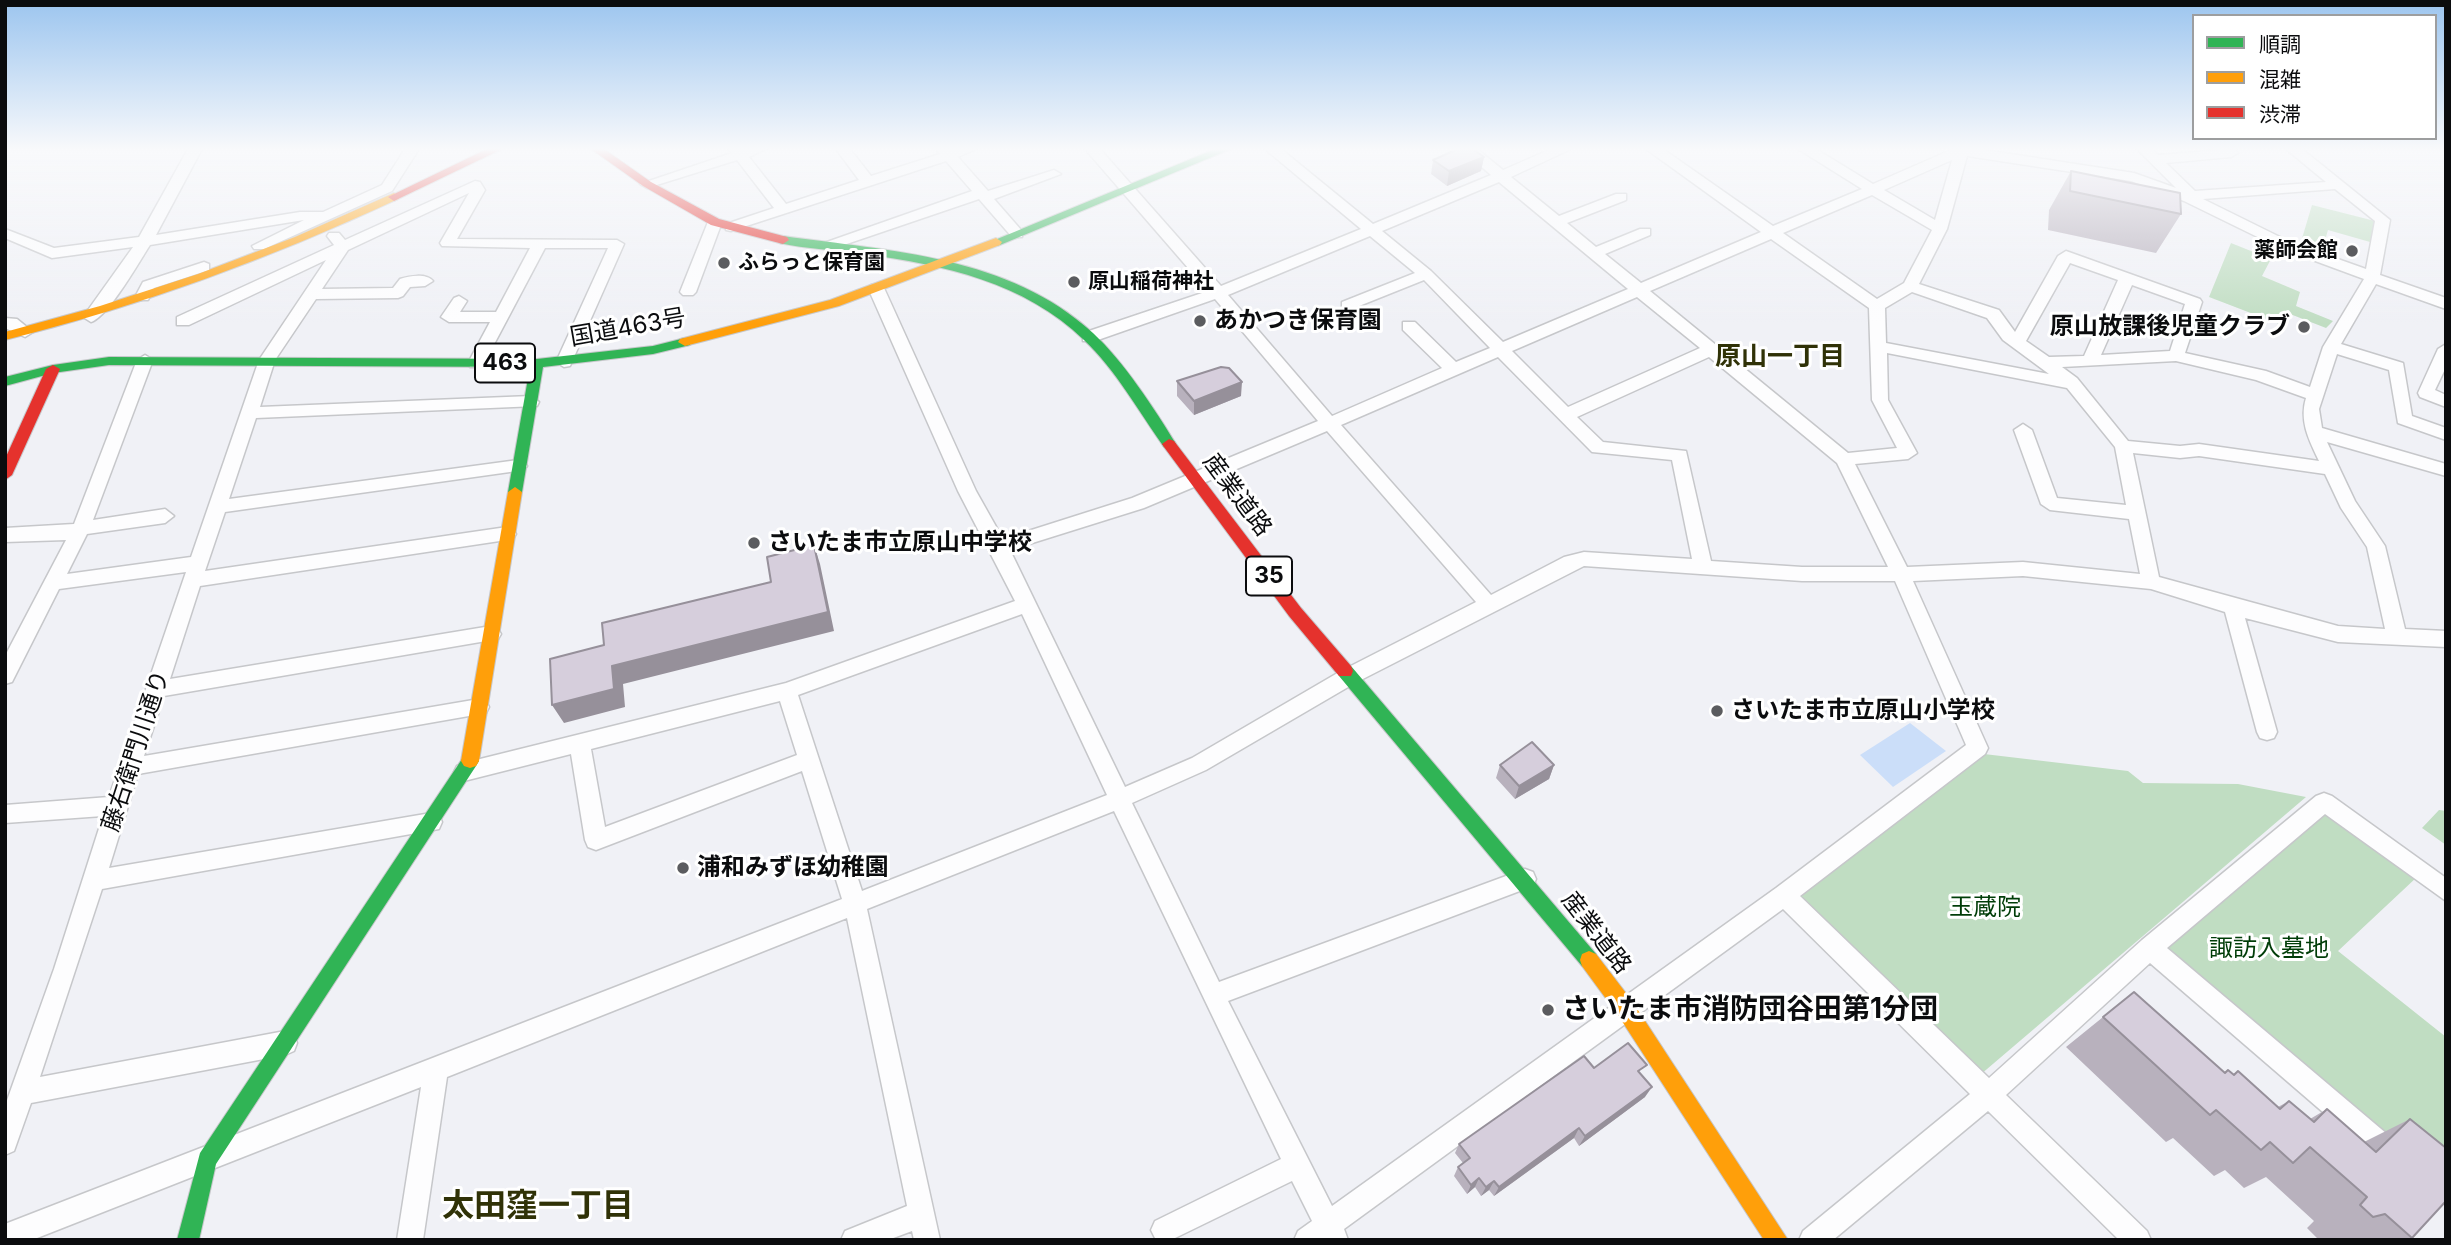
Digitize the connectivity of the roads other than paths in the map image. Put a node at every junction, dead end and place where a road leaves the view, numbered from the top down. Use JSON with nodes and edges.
{"nodes":[{"id":1,"x":163,"y":207,"type":"edge"},
{"id":2,"x":363,"y":207,"type":"edge"},
{"id":3,"x":385,"y":207,"type":"edge"},
{"id":4,"x":407,"y":207,"type":"edge"},
{"id":5,"x":468,"y":207,"type":"edge"},
{"id":6,"x":691,"y":207,"type":"edge"},
{"id":7,"x":781,"y":207,"type":"edge"},
{"id":8,"x":792,"y":207,"type":"edge"},
{"id":9,"x":946,"y":207,"type":"edge"},
{"id":10,"x":994,"y":207,"type":"edge"},
{"id":11,"x":1085,"y":207,"type":"edge"},
{"id":12,"x":1145,"y":207,"type":"edge"},
{"id":13,"x":1344,"y":207,"type":"edge"},
{"id":14,"x":1427,"y":207,"type":"edge"},
{"id":15,"x":1538,"y":207,"type":"edge"},
{"id":16,"x":1595,"y":207,"type":"edge"},
{"id":17,"x":1736,"y":207,"type":"edge"},
{"id":18,"x":1833,"y":207,"type":"edge"},
{"id":19,"x":1905,"y":207,"type":"edge"},
{"id":20,"x":1946,"y":207,"type":"edge"},
{"id":21,"x":2210,"y":207,"type":"edge"},
{"id":22,"x":2366,"y":207,"type":"edge"},
{"id":23,"x":783,"y":210,"type":"junction"},
{"id":24,"x":1556,"y":222,"type":"junction"},
{"id":25,"x":723,"y":224,"type":"junction"},
{"id":26,"x":1940,"y":229,"type":"junction"},
{"id":27,"x":1373,"y":230,"type":"junction"},
{"id":28,"x":333,"y":231,"type":"junction"},
{"id":29,"x":1645,"y":232,"type":"dead end"},
{"id":30,"x":5,"y":233,"type":"edge"},
{"id":31,"x":1017,"y":234,"type":"junction"},
{"id":32,"x":1774,"y":234,"type":"junction"},
{"id":33,"x":144,"y":242,"type":"junction"},
{"id":34,"x":540,"y":244,"type":"junction"},
{"id":35,"x":829,"y":246,"type":"junction"},
{"id":36,"x":1595,"y":253,"type":"junction"},
{"id":37,"x":944,"y":261,"type":"junction"},
{"id":38,"x":1426,"y":274,"type":"junction"},
{"id":39,"x":2127,"y":278,"type":"junction"},
{"id":40,"x":2372,"y":278,"type":"junction"},
{"id":41,"x":425,"y":281,"type":"dead end"},
{"id":42,"x":1910,"y":286,"type":"junction"},
{"id":43,"x":876,"y":288,"type":"junction"},
{"id":44,"x":1641,"y":290,"type":"junction"},
{"id":45,"x":688,"y":292,"type":"dead end"},
{"id":46,"x":1218,"y":293,"type":"junction"},
{"id":47,"x":312,"y":294,"type":"junction"},
{"id":48,"x":459,"y":301,"type":"dead end"},
{"id":49,"x":2446,"y":304,"type":"edge"},
{"id":50,"x":1348,"y":305,"type":"dead end"},
{"id":51,"x":1877,"y":306,"type":"junction"},
{"id":52,"x":500,"y":317,"type":"junction"},
{"id":53,"x":183,"y":321,"type":"dead end"},
{"id":54,"x":5,"y":323,"type":"edge"},
{"id":55,"x":90,"y":323,"type":"junction"},
{"id":56,"x":1409,"y":326,"type":"dead end"},
{"id":57,"x":25,"y":332,"type":"junction"},
{"id":58,"x":5,"y":336,"type":"edge"},
{"id":59,"x":1090,"y":337,"type":"junction"},
{"id":60,"x":2017,"y":342,"type":"junction"},
{"id":61,"x":1877,"y":346,"type":"junction"},
{"id":62,"x":2331,"y":347,"type":"junction"},
{"id":63,"x":1503,"y":349,"type":"junction"},
{"id":64,"x":2446,"y":349,"type":"edge"},
{"id":65,"x":1710,"y":350,"type":"junction"},
{"id":66,"x":2176,"y":356,"type":"junction"},
{"id":67,"x":145,"y":360,"type":"junction"},
{"id":68,"x":267,"y":360,"type":"junction"},
{"id":69,"x":2090,"y":361,"type":"junction"},
{"id":70,"x":53,"y":362,"type":"junction"},
{"id":71,"x":564,"y":362,"type":"junction"},
{"id":72,"x":475,"y":363,"type":"junction"},
{"id":73,"x":537,"y":363,"type":"junction"},
{"id":74,"x":2046,"y":363,"type":"junction"},
{"id":75,"x":2442,"y":369,"type":"edge"},
{"id":76,"x":1454,"y":370,"type":"junction"},
{"id":77,"x":5,"y":382,"type":"edge"},
{"id":78,"x":2073,"y":384,"type":"junction"},
{"id":79,"x":2314,"y":395,"type":"junction"},
{"id":80,"x":2446,"y":401,"type":"edge"},
{"id":81,"x":531,"y":402,"type":"junction"},
{"id":82,"x":250,"y":413,"type":"junction"},
{"id":83,"x":1566,"y":415,"type":"junction"},
{"id":84,"x":1328,"y":423,"type":"junction"},
{"id":85,"x":2023,"y":430,"type":"dead end"},
{"id":86,"x":2314,"y":432,"type":"junction"},
{"id":87,"x":2446,"y":434,"type":"edge"},
{"id":88,"x":2123,"y":446,"type":"junction"},
{"id":89,"x":1844,"y":459,"type":"junction"},
{"id":90,"x":518,"y":466,"type":"junction"},
{"id":91,"x":2331,"y":469,"type":"junction"},
{"id":92,"x":2446,"y":470,"type":"edge"},
{"id":93,"x":5,"y":475,"type":"edge"},
{"id":94,"x":1198,"y":480,"type":"junction"},
{"id":95,"x":216,"y":507,"type":"junction"},
{"id":96,"x":2137,"y":513,"type":"junction"},
{"id":97,"x":165,"y":516,"type":"dead end"},
{"id":98,"x":81,"y":528,"type":"junction"},
{"id":99,"x":507,"y":534,"type":"junction"},
{"id":100,"x":5,"y":535,"type":"edge"},
{"id":101,"x":999,"y":547,"type":"junction"},
{"id":102,"x":1703,"y":569,"type":"junction"},
{"id":103,"x":196,"y":572,"type":"junction"},
{"id":104,"x":1901,"y":574,"type":"junction"},
{"id":105,"x":2151,"y":582,"type":"junction"},
{"id":106,"x":53,"y":583,"type":"junction"},
{"id":107,"x":1489,"y":605,"type":"junction"},
{"id":108,"x":1024,"y":606,"type":"junction"},
{"id":109,"x":2232,"y":607,"type":"junction"},
{"id":110,"x":491,"y":634,"type":"junction"},
{"id":111,"x":2397,"y":639,"type":"junction"},
{"id":112,"x":2446,"y":639,"type":"edge"},
{"id":113,"x":5,"y":676,"type":"edge"},
{"id":114,"x":1348,"y":677,"type":"junction"},
{"id":115,"x":156,"y":689,"type":"junction"},
{"id":116,"x":786,"y":691,"type":"junction"},
{"id":117,"x":479,"y":707,"type":"junction"},
{"id":118,"x":2267,"y":732,"type":"dead end"},
{"id":119,"x":579,"y":743,"type":"junction"},
{"id":120,"x":808,"y":760,"type":"junction"},
{"id":121,"x":130,"y":767,"type":"junction"},
{"id":122,"x":464,"y":772,"type":"junction"},
{"id":123,"x":1118,"y":800,"type":"junction"},
{"id":124,"x":117,"y":806,"type":"junction"},
{"id":125,"x":5,"y":814,"type":"edge"},
{"id":126,"x":431,"y":822,"type":"junction"},
{"id":127,"x":1525,"y":879,"type":"junction"},
{"id":128,"x":94,"y":880,"type":"junction"},
{"id":129,"x":2446,"y":891,"type":"edge"},
{"id":130,"x":1784,"y":895,"type":"junction"},
{"id":131,"x":855,"y":904,"type":"junction"},
{"id":132,"x":2150,"y":948,"type":"junction"},
{"id":133,"x":1213,"y":995,"type":"junction"},
{"id":134,"x":1625,"y":1008,"type":"junction"},
{"id":135,"x":285,"y":1042,"type":"junction"},
{"id":136,"x":436,"y":1069,"type":"junction"},
{"id":137,"x":23,"y":1092,"type":"junction"},
{"id":138,"x":1988,"y":1095,"type":"junction"},
{"id":139,"x":5,"y":1142,"type":"edge"},
{"id":140,"x":207,"y":1160,"type":"junction"},
{"id":141,"x":1297,"y":1165,"type":"junction"},
{"id":142,"x":2414,"y":1174,"type":"edge"},
{"id":143,"x":924,"y":1227,"type":"edge"},
{"id":144,"x":1164,"y":1230,"type":"dead end"},
{"id":145,"x":1323,"y":1235,"type":"edge"},
{"id":146,"x":5,"y":1237,"type":"edge"},
{"id":147,"x":188,"y":1240,"type":"edge"},
{"id":148,"x":410,"y":1240,"type":"edge"},
{"id":149,"x":854,"y":1240,"type":"edge"},
{"id":150,"x":1777,"y":1240,"type":"edge"},
{"id":151,"x":1812,"y":1240,"type":"edge"},
{"id":152,"x":2138,"y":1240,"type":"edge"}],
"edges":[{"from":1,"to":33,"type":"street"},
{"from":2,"to":28,"type":"street"},
{"from":3,"to":28,"type":"main road","number":"463"},
{"from":4,"to":28,"type":"street"},
{"from":5,"to":34,"type":"street"},
{"from":6,"to":25,"type":"main road","name":"産業道路","number":"35"},
{"from":7,"to":23,"type":"street"},
{"from":8,"to":23,"type":"street"},
{"from":9,"to":35,"type":"street"},
{"from":10,"to":31,"type":"street"},
{"from":11,"to":31,"type":"main road","name":"国道463号","number":"463"},
{"from":12,"to":46,"type":"street"},
{"from":13,"to":27,"type":"street"},
{"from":14,"to":27,"type":"street"},
{"from":15,"to":24,"type":"street"},
{"from":16,"to":24,"type":"street"},
{"from":17,"to":32,"type":"street"},
{"from":18,"to":32,"type":"street"},
{"from":19,"to":26,"type":"street"},
{"from":20,"to":26,"type":"street"},
{"from":21,"to":40,"type":"street"},
{"from":22,"to":40,"type":"street"},
{"from":23,"to":25,"type":"street"},
{"from":24,"to":36,"type":"street"},
{"from":25,"to":35,"type":"main road","name":"産業道路","number":"35"},
{"from":25,"to":45,"type":"street"},
{"from":26,"to":42,"type":"street"},
{"from":27,"to":38,"type":"street"},
{"from":27,"to":46,"type":"street"},
{"from":28,"to":33,"type":"street"},
{"from":28,"to":47,"type":"street","name":"藤右衛門川通り"},
{"from":28,"to":53,"type":"street"},
{"from":28,"to":55,"type":"main road","number":"463"},
{"from":28,"to":55,"type":"main road","number":"463"},
{"from":29,"to":36,"type":"street"},
{"from":30,"to":33,"type":"street"},
{"from":31,"to":37,"type":"main road","name":"国道463号","number":"463"},
{"from":32,"to":44,"type":"street"},
{"from":32,"to":51,"type":"street"},
{"from":33,"to":55,"type":"street"},
{"from":34,"to":52,"type":"street"},
{"from":34,"to":71,"type":"street"},
{"from":35,"to":37,"type":"main road","name":"産業道路","number":"35"},
{"from":36,"to":44,"type":"street"},
{"from":37,"to":43,"type":"main road","name":"国道463号","number":"463"},
{"from":37,"to":59,"type":"main road","name":"産業道路","number":"35"},
{"from":38,"to":50,"type":"street"},
{"from":38,"to":63,"type":"street"},
{"from":39,"to":60,"type":"street"},
{"from":39,"to":66,"type":"street"},
{"from":39,"to":69,"type":"street"},
{"from":40,"to":49,"type":"street"},
{"from":40,"to":62,"type":"street"},
{"from":41,"to":47,"type":"street"},
{"from":42,"to":51,"type":"street"},
{"from":42,"to":60,"type":"street"},
{"from":43,"to":71,"type":"main road","name":"国道463号","number":"463"},
{"from":43,"to":101,"type":"street"},
{"from":44,"to":63,"type":"street"},
{"from":44,"to":65,"type":"street"},
{"from":46,"to":59,"type":"street"},
{"from":46,"to":84,"type":"street"},
{"from":47,"to":68,"type":"street","name":"藤右衛門川通り"},
{"from":48,"to":52,"type":"street"},
{"from":51,"to":61,"type":"street"},
{"from":52,"to":72,"type":"street"},
{"from":54,"to":57,"type":"street"},
{"from":55,"to":57,"type":"main road","number":"463"},
{"from":55,"to":70,"type":"main road","number":"463"},
{"from":56,"to":76,"type":"street"},
{"from":57,"to":58,"type":"main road","number":"463"},
{"from":59,"to":94,"type":"main road","name":"産業道路","number":"35"},
{"from":60,"to":74,"type":"street"},
{"from":61,"to":78,"type":"street"},
{"from":61,"to":89,"type":"street"},
{"from":62,"to":79,"type":"street"},
{"from":62,"to":87,"type":"street"},
{"from":63,"to":76,"type":"street"},
{"from":63,"to":83,"type":"street"},
{"from":64,"to":75,"type":"street"},
{"from":65,"to":83,"type":"street"},
{"from":65,"to":89,"type":"street"},
{"from":66,"to":69,"type":"street"},
{"from":66,"to":79,"type":"street"},
{"from":67,"to":68,"type":"main road","name":"国道463号","number":"463"},
{"from":67,"to":70,"type":"main road","name":"国道463号","number":"463"},
{"from":67,"to":98,"type":"street"},
{"from":68,"to":72,"type":"main road","name":"国道463号","number":"463"},
{"from":68,"to":82,"type":"street","name":"藤右衛門川通り"},
{"from":69,"to":74,"type":"street"},
{"from":70,"to":77,"type":"main road","name":"国道463号","number":"463"},
{"from":70,"to":93,"type":"main road"},
{"from":71,"to":73,"type":"main road","name":"国道463号","number":"463"},
{"from":72,"to":73,"type":"main road","name":"国道463号","number":"463"},
{"from":73,"to":81,"type":"main road"},
{"from":74,"to":78,"type":"street"},
{"from":75,"to":80,"type":"street"},
{"from":76,"to":84,"type":"street"},
{"from":78,"to":88,"type":"street"},
{"from":79,"to":86,"type":"street"},
{"from":81,"to":82,"type":"street"},
{"from":81,"to":90,"type":"main road"},
{"from":82,"to":95,"type":"street","name":"藤右衛門川通り"},
{"from":83,"to":102,"type":"street"},
{"from":84,"to":94,"type":"street"},
{"from":84,"to":107,"type":"street"},
{"from":85,"to":96,"type":"street"},
{"from":86,"to":91,"type":"street"},
{"from":86,"to":92,"type":"street"},
{"from":88,"to":91,"type":"street"},
{"from":88,"to":96,"type":"street"},
{"from":89,"to":104,"type":"street"},
{"from":90,"to":95,"type":"street"},
{"from":90,"to":99,"type":"main road"},
{"from":91,"to":111,"type":"street"},
{"from":94,"to":101,"type":"street"},
{"from":94,"to":114,"type":"main road","name":"産業道路","number":"35"},
{"from":95,"to":103,"type":"street","name":"藤右衛門川通り"},
{"from":96,"to":105,"type":"street"},
{"from":97,"to":98,"type":"street"},
{"from":98,"to":100,"type":"street"},
{"from":98,"to":106,"type":"street"},
{"from":99,"to":103,"type":"street"},
{"from":99,"to":110,"type":"main road"},
{"from":101,"to":108,"type":"street"},
{"from":102,"to":104,"type":"street"},
{"from":102,"to":107,"type":"street"},
{"from":103,"to":106,"type":"street"},
{"from":103,"to":115,"type":"street","name":"藤右衛門川通り"},
{"from":104,"to":105,"type":"street"},
{"from":104,"to":130,"type":"street"},
{"from":105,"to":109,"type":"street"},
{"from":106,"to":113,"type":"street"},
{"from":107,"to":114,"type":"street"},
{"from":108,"to":116,"type":"street"},
{"from":108,"to":123,"type":"street"},
{"from":109,"to":111,"type":"street"},
{"from":109,"to":118,"type":"street"},
{"from":110,"to":115,"type":"street"},
{"from":110,"to":117,"type":"main road"},
{"from":111,"to":112,"type":"street"},
{"from":114,"to":123,"type":"street"},
{"from":114,"to":127,"type":"main road","name":"産業道路","number":"35"},
{"from":115,"to":121,"type":"street","name":"藤右衛門川通り"},
{"from":116,"to":119,"type":"street"},
{"from":116,"to":120,"type":"street"},
{"from":117,"to":121,"type":"street"},
{"from":117,"to":122,"type":"main road"},
{"from":119,"to":120,"type":"street"},
{"from":119,"to":122,"type":"street"},
{"from":120,"to":131,"type":"street"},
{"from":121,"to":124,"type":"street","name":"藤右衛門川通り"},
{"from":122,"to":126,"type":"main road"},
{"from":123,"to":131,"type":"street"},
{"from":123,"to":133,"type":"street"},
{"from":124,"to":125,"type":"street"},
{"from":124,"to":128,"type":"street","name":"藤右衛門川通り"},
{"from":126,"to":128,"type":"street"},
{"from":126,"to":135,"type":"main road"},
{"from":127,"to":133,"type":"street"},
{"from":127,"to":134,"type":"main road","name":"産業道路","number":"35"},
{"from":128,"to":137,"type":"street","name":"藤右衛門川通り"},
{"from":129,"to":132,"type":"street"},
{"from":130,"to":134,"type":"street"},
{"from":130,"to":138,"type":"street"},
{"from":131,"to":136,"type":"street"},
{"from":131,"to":143,"type":"street"},
{"from":132,"to":138,"type":"street"},
{"from":132,"to":142,"type":"street"},
{"from":133,"to":141,"type":"street"},
{"from":134,"to":145,"type":"street"},
{"from":134,"to":150,"type":"main road","name":"産業道路","number":"35"},
{"from":135,"to":137,"type":"street"},
{"from":135,"to":140,"type":"main road"},
{"from":136,"to":140,"type":"street"},
{"from":136,"to":148,"type":"street"},
{"from":137,"to":139,"type":"street","name":"藤右衛門川通り"},
{"from":138,"to":151,"type":"street"},
{"from":138,"to":152,"type":"street"},
{"from":140,"to":146,"type":"street"},
{"from":140,"to":147,"type":"main road"},
{"from":141,"to":144,"type":"street"},
{"from":141,"to":145,"type":"street"},
{"from":143,"to":149,"type":"street"}]}
